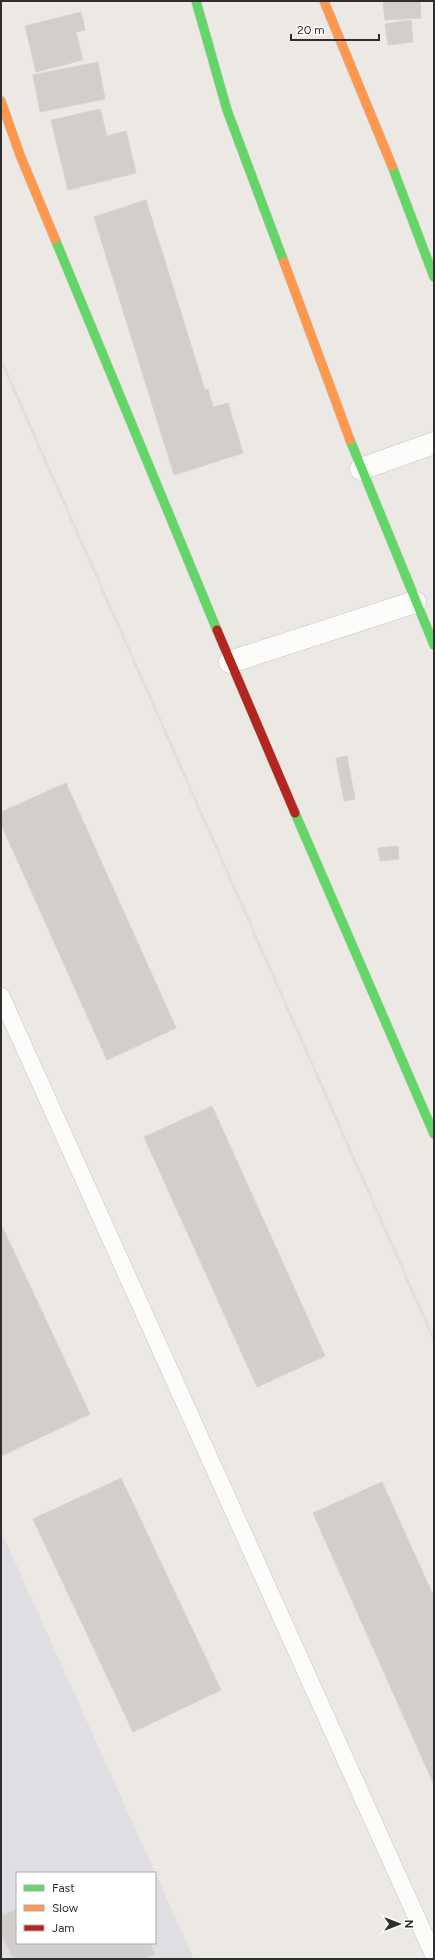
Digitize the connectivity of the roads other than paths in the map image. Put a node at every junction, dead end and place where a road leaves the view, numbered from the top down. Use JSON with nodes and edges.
{"nodes":[{"id":1,"x":196,"y":1,"type":"edge"},
{"id":2,"x":324,"y":1,"type":"edge"},
{"id":3,"x":1,"y":101,"type":"edge"},
{"id":4,"x":434,"y":277,"type":"edge"},
{"id":5,"x":434,"y":442,"type":"edge"},
{"id":6,"x":361,"y":469,"type":"junction"},
{"id":7,"x":415,"y":602,"type":"junction"},
{"id":8,"x":434,"y":645,"type":"edge"},
{"id":9,"x":230,"y":662,"type":"junction"},
{"id":10,"x":1,"y":996,"type":"edge"},
{"id":11,"x":434,"y":1134,"type":"edge"},
{"id":12,"x":434,"y":1956,"type":"edge"}],
"edges":[{"from":1,"to":6,"type":"street"},
{"from":2,"to":4,"type":"street"},
{"from":3,"to":9,"type":"street"},
{"from":5,"to":6,"type":"street"},
{"from":6,"to":7,"type":"street"},
{"from":7,"to":8,"type":"street"},
{"from":7,"to":9,"type":"street"},
{"from":9,"to":11,"type":"street"},
{"from":10,"to":12,"type":"lane"}]}
